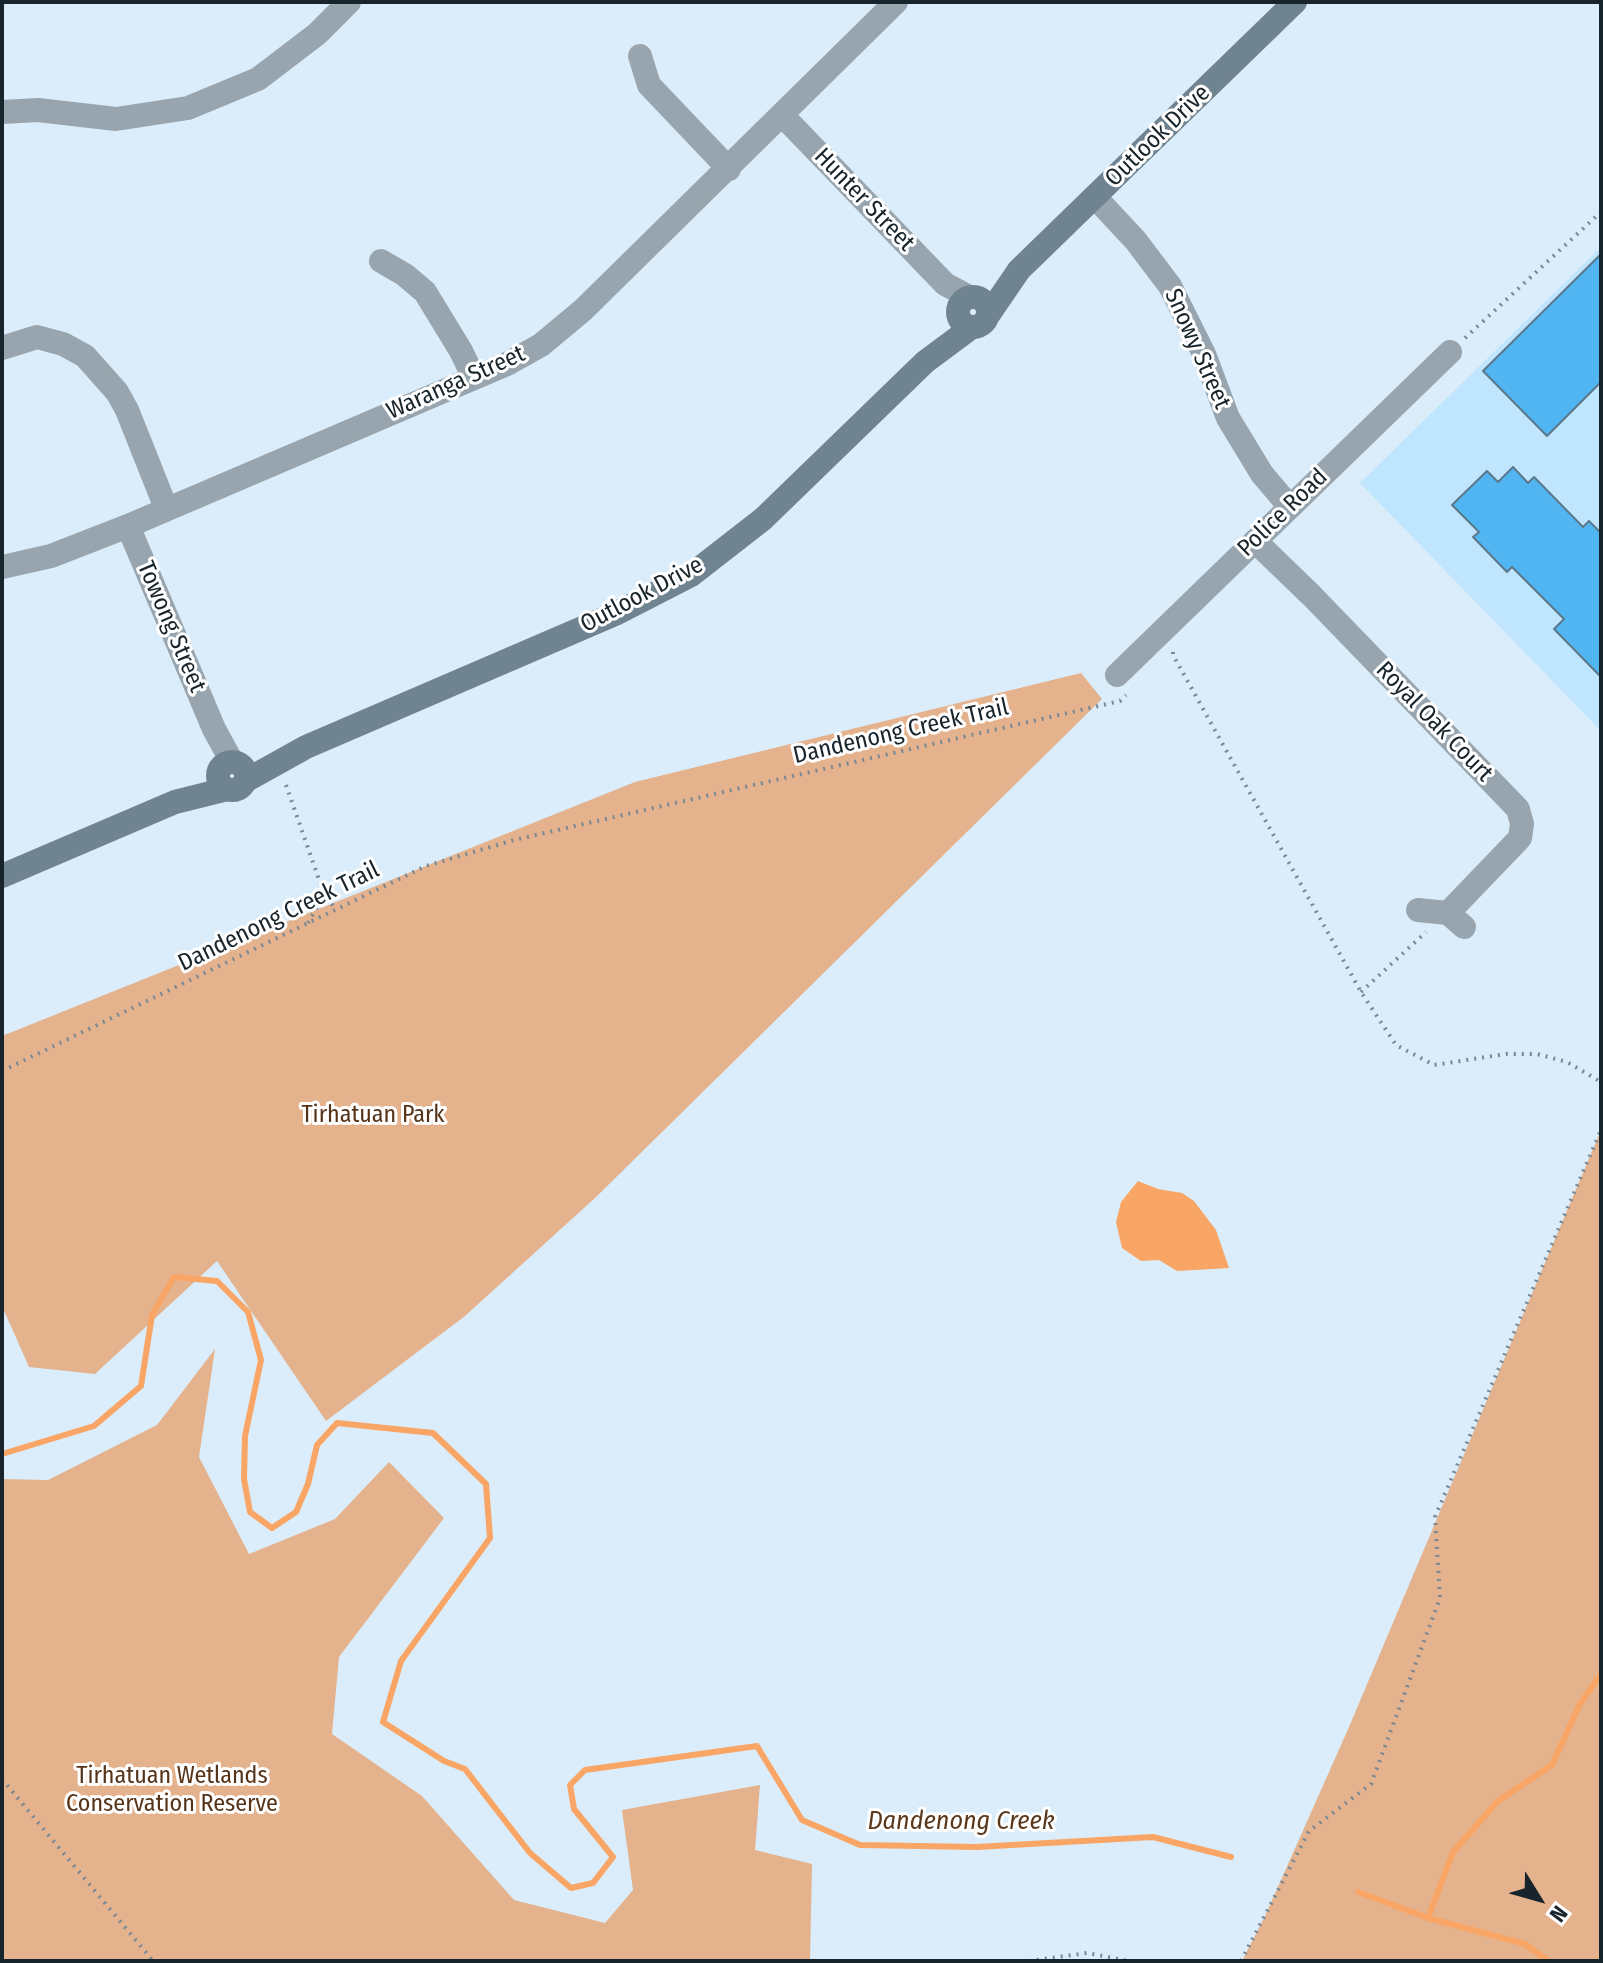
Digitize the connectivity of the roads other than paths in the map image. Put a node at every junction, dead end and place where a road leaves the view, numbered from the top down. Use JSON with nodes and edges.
{"nodes":[{"id":1,"x":349,"y":2,"type":"edge"},
{"id":2,"x":896,"y":2,"type":"edge"},
{"id":3,"x":1295,"y":2,"type":"edge"},
{"id":4,"x":640,"y":56,"type":"dead end"},
{"id":5,"x":2,"y":112,"type":"edge"},
{"id":6,"x":783,"y":116,"type":"junction"},
{"id":7,"x":729,"y":169,"type":"junction"},
{"id":8,"x":1095,"y":197,"type":"junction"},
{"id":9,"x":381,"y":261,"type":"dead end"},
{"id":10,"x":970,"y":310,"type":"junction"},
{"id":11,"x":2,"y":348,"type":"edge"},
{"id":12,"x":1450,"y":352,"type":"road end"},
{"id":13,"x":474,"y":378,"type":"junction"},
{"id":14,"x":1290,"y":507,"type":"junction"},
{"id":15,"x":166,"y":508,"type":"junction"},
{"id":16,"x":128,"y":526,"type":"junction"},
{"id":17,"x":1255,"y":541,"type":"junction"},
{"id":18,"x":2,"y":567,"type":"edge"},
{"id":19,"x":1124,"y":683,"type":"road end"},
{"id":20,"x":231,"y":772,"type":"junction"},
{"id":21,"x":2,"y":876,"type":"edge"},
{"id":22,"x":1422,"y":920,"type":"road end"}],
"edges":[{"from":1,"to":5,"type":"street"},
{"from":2,"to":6,"type":"street","name":"Waranga Street"},
{"from":3,"to":8,"type":"street","name":"Outlook Drive"},
{"from":4,"to":7,"type":"street"},
{"from":6,"to":7,"type":"street","name":"Waranga Street"},
{"from":6,"to":10,"type":"street","name":"Hunter Street"},
{"from":7,"to":13,"type":"street","name":"Waranga Street"},
{"from":8,"to":10,"type":"street","name":"Outlook Drive"},
{"from":8,"to":14,"type":"street","name":"Snowy Street"},
{"from":9,"to":13,"type":"street"},
{"from":10,"to":20,"type":"street","name":"Outlook Drive"},
{"from":11,"to":15,"type":"street"},
{"from":12,"to":14,"type":"street","name":"Police Road"},
{"from":13,"to":15,"type":"street","name":"Waranga Street"},
{"from":14,"to":17,"type":"street","name":"Police Road"},
{"from":15,"to":16,"type":"street","name":"Waranga Street"},
{"from":16,"to":18,"type":"street","name":"Waranga Street"},
{"from":16,"to":20,"type":"street","name":"Towong Street"},
{"from":17,"to":19,"type":"street","name":"Police Road"},
{"from":17,"to":22,"type":"street","name":"Royal Oak Court"},
{"from":20,"to":21,"type":"street","name":"Outlook Drive"}]}
